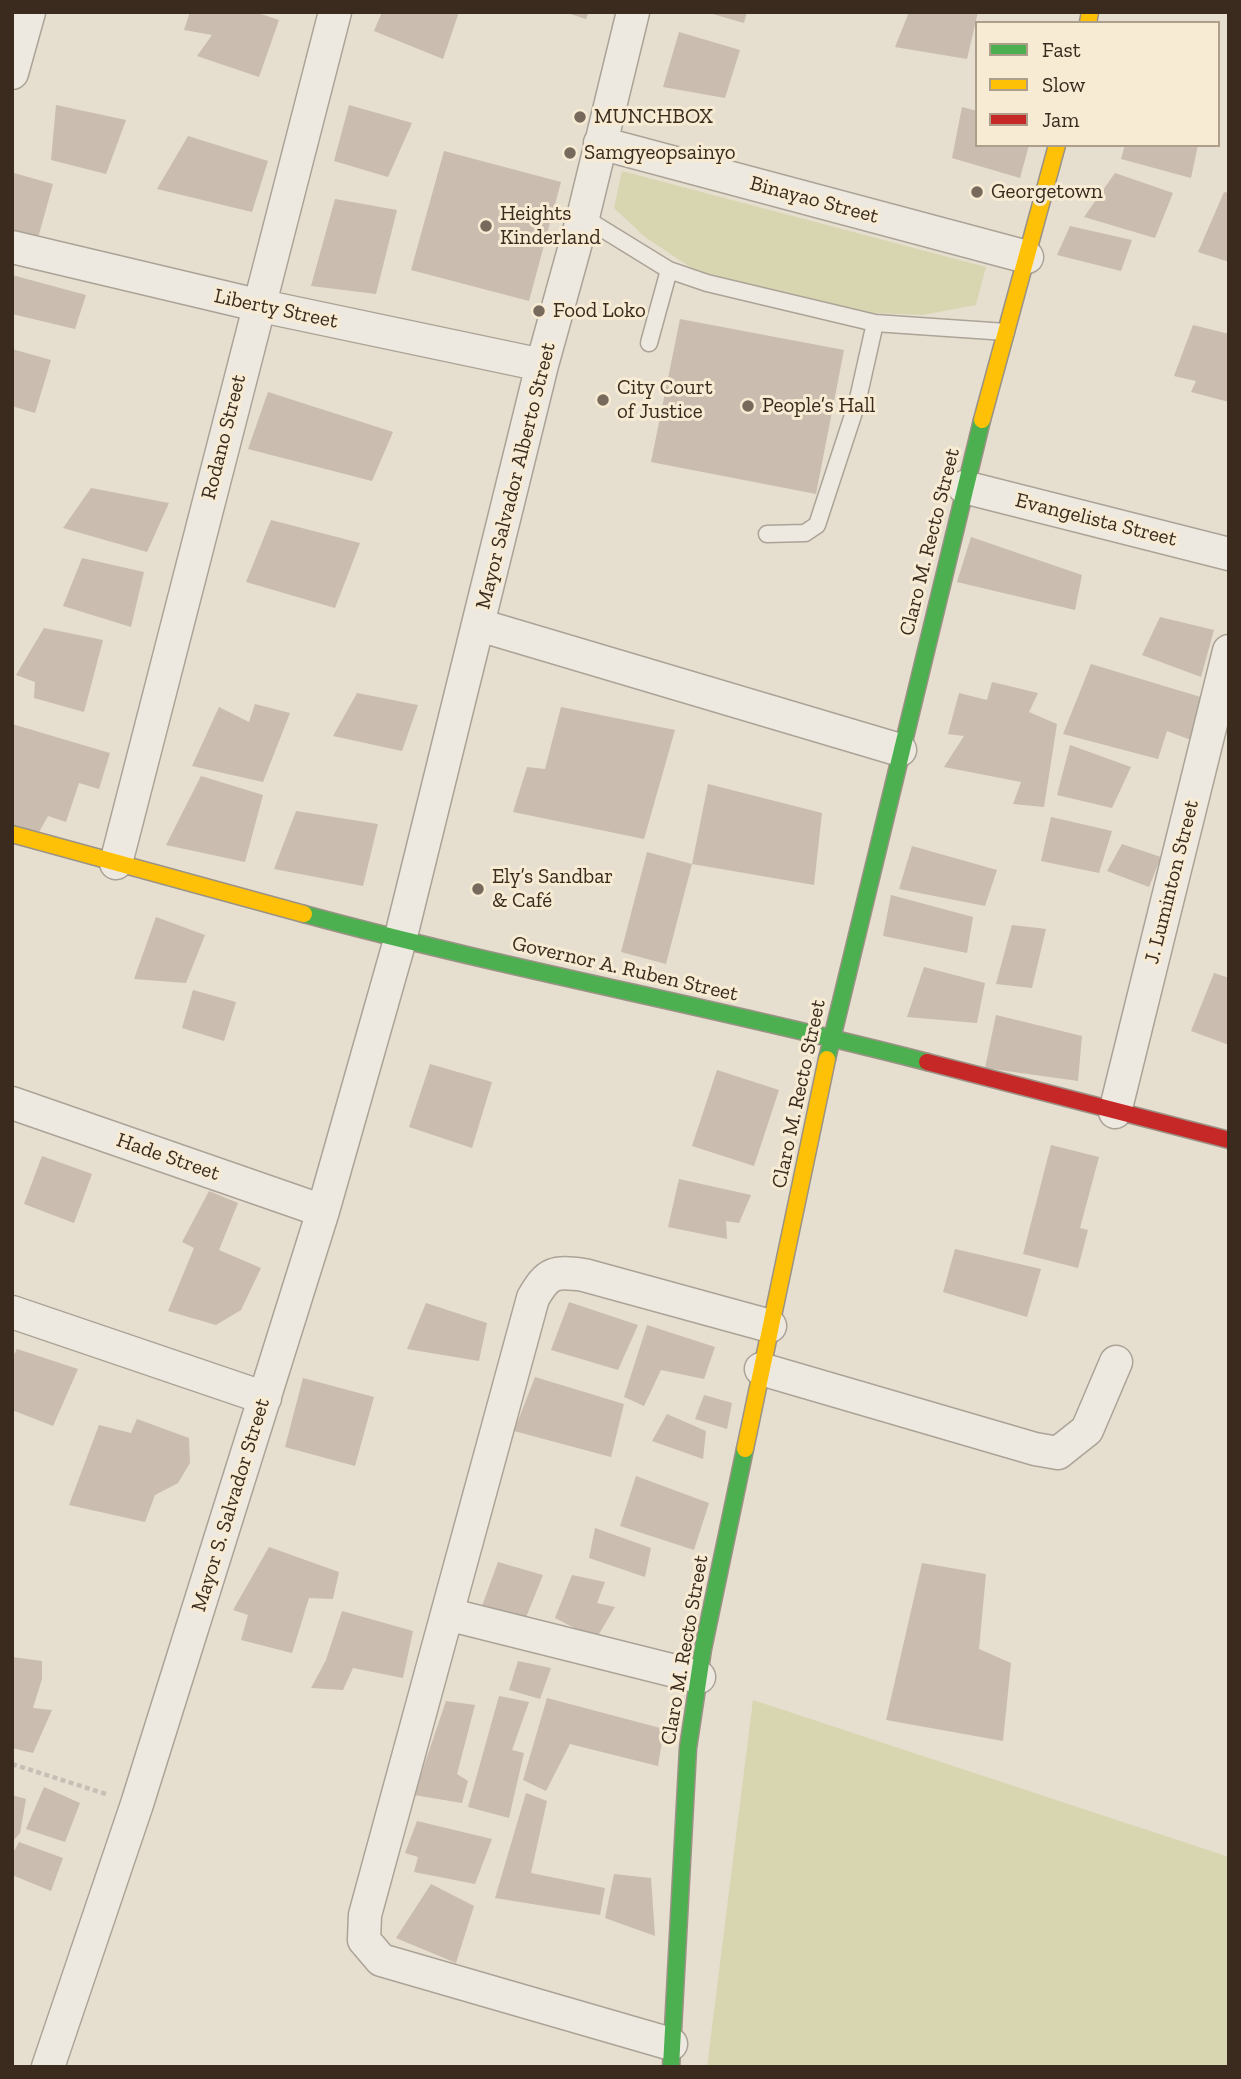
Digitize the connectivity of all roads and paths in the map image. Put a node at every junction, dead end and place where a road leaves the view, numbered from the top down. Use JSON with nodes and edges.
{"nodes":[{"id":1,"x":29,"y":12,"type":"edge"},
{"id":2,"x":335,"y":12,"type":"edge"},
{"id":3,"x":633,"y":12,"type":"edge"},
{"id":4,"x":12,"y":73,"type":"edge"},
{"id":5,"x":600,"y":143,"type":"junction"},
{"id":6,"x":1055,"y":147,"type":"edge"},
{"id":7,"x":583,"y":217,"type":"junction"},
{"id":8,"x":12,"y":247,"type":"edge"},
{"id":9,"x":1027,"y":257,"type":"junction"},
{"id":10,"x":669,"y":270,"type":"junction"},
{"id":11,"x":257,"y":306,"type":"junction"},
{"id":12,"x":875,"y":323,"type":"junction"},
{"id":13,"x":1006,"y":332,"type":"junction"},
{"id":14,"x":649,"y":343,"type":"dead end"},
{"id":15,"x":542,"y":365,"type":"junction"},
{"id":16,"x":964,"y":487,"type":"junction"},
{"id":17,"x":766,"y":534,"type":"dead end"},
{"id":18,"x":1229,"y":554,"type":"edge"},
{"id":19,"x":479,"y":625,"type":"junction"},
{"id":20,"x":1229,"y":651,"type":"edge"},
{"id":21,"x":900,"y":750,"type":"junction"},
{"id":22,"x":12,"y":834,"type":"edge"},
{"id":23,"x":116,"y":863,"type":"junction"},
{"id":24,"x":400,"y":940,"type":"junction"},
{"id":25,"x":832,"y":1037,"type":"junction"},
{"id":26,"x":12,"y":1103,"type":"edge"},
{"id":27,"x":1115,"y":1112,"type":"junction"},
{"id":28,"x":1229,"y":1140,"type":"edge"},
{"id":29,"x":323,"y":1211,"type":"junction"},
{"id":30,"x":12,"y":1312,"type":"edge"},
{"id":31,"x":770,"y":1326,"type":"junction"},
{"id":32,"x":1116,"y":1362,"type":"dead end"},
{"id":33,"x":761,"y":1369,"type":"junction"},
{"id":34,"x":265,"y":1398,"type":"junction"},
{"id":35,"x":447,"y":1614,"type":"junction"},
{"id":36,"x":699,"y":1677,"type":"junction"},
{"id":37,"x":12,"y":1764,"type":"edge"},
{"id":38,"x":137,"y":1804,"type":"junction"},
{"id":39,"x":671,"y":2055,"type":"edge"},
{"id":40,"x":48,"y":2067,"type":"edge"}],
"edges":[{"from":1,"to":4,"type":"street"},
{"from":2,"to":11,"type":"street","name":"Rodano Street"},
{"from":3,"to":5,"type":"street","name":"Mayor Salvador Alberto Street"},
{"from":5,"to":7,"type":"street","name":"Mayor Salvador Alberto Street"},
{"from":5,"to":9,"type":"street","name":"Binayao Street"},
{"from":6,"to":9,"type":"main road","name":"Claro M. Recto Street"},
{"from":7,"to":10,"type":"lane"},
{"from":7,"to":15,"type":"street","name":"Mayor Salvador Alberto Street"},
{"from":8,"to":11,"type":"street","name":"Liberty Street"},
{"from":9,"to":13,"type":"main road","name":"Claro M. Recto Street"},
{"from":10,"to":12,"type":"lane"},
{"from":10,"to":14,"type":"lane"},
{"from":11,"to":15,"type":"street","name":"Liberty Street"},
{"from":11,"to":23,"type":"street","name":"Rodano Street"},
{"from":12,"to":13,"type":"lane"},
{"from":12,"to":17,"type":"lane"},
{"from":13,"to":16,"type":"main road","name":"Claro M. Recto Street"},
{"from":15,"to":19,"type":"street","name":"Mayor Salvador Alberto Street"},
{"from":16,"to":18,"type":"street","name":"Evangelista Street"},
{"from":16,"to":21,"type":"main road","name":"Claro M. Recto Street"},
{"from":19,"to":21,"type":"street"},
{"from":19,"to":24,"type":"street","name":"Mayor Salvador Alberto Street"},
{"from":20,"to":27,"type":"street","name":"J. Luminton Street"},
{"from":21,"to":25,"type":"main road","name":"Claro M. Recto Street"},
{"from":22,"to":23,"type":"main road","name":"Governor A. Ruben Street"},
{"from":23,"to":24,"type":"main road","name":"Governor A. Ruben Street"},
{"from":24,"to":25,"type":"main road","name":"Governor A. Ruben Street"},
{"from":24,"to":29,"type":"street","name":"Mayor S. Salvador Street"},
{"from":25,"to":27,"type":"main road","name":"Governor A. Ruben Street"},
{"from":25,"to":31,"type":"main road","name":"Claro M. Recto Street"},
{"from":26,"to":29,"type":"street","name":"Hade Street"},
{"from":27,"to":28,"type":"main road","name":"Governor A. Ruben Street"},
{"from":29,"to":34,"type":"street","name":"Mayor S. Salvador Street"},
{"from":30,"to":34,"type":"street"},
{"from":31,"to":33,"type":"main road","name":"Claro M. Recto Street"},
{"from":31,"to":35,"type":"street"},
{"from":32,"to":33,"type":"street"},
{"from":33,"to":36,"type":"main road","name":"Claro M. Recto Street"},
{"from":34,"to":38,"type":"street","name":"Mayor S. Salvador Street"},
{"from":35,"to":36,"type":"street"},
{"from":35,"to":39,"type":"street"},
{"from":36,"to":39,"type":"main road","name":"Claro M. Recto Street"},
{"from":37,"to":38,"type":"path"},
{"from":38,"to":40,"type":"street","name":"Mayor S. Salvador Street"}]}
